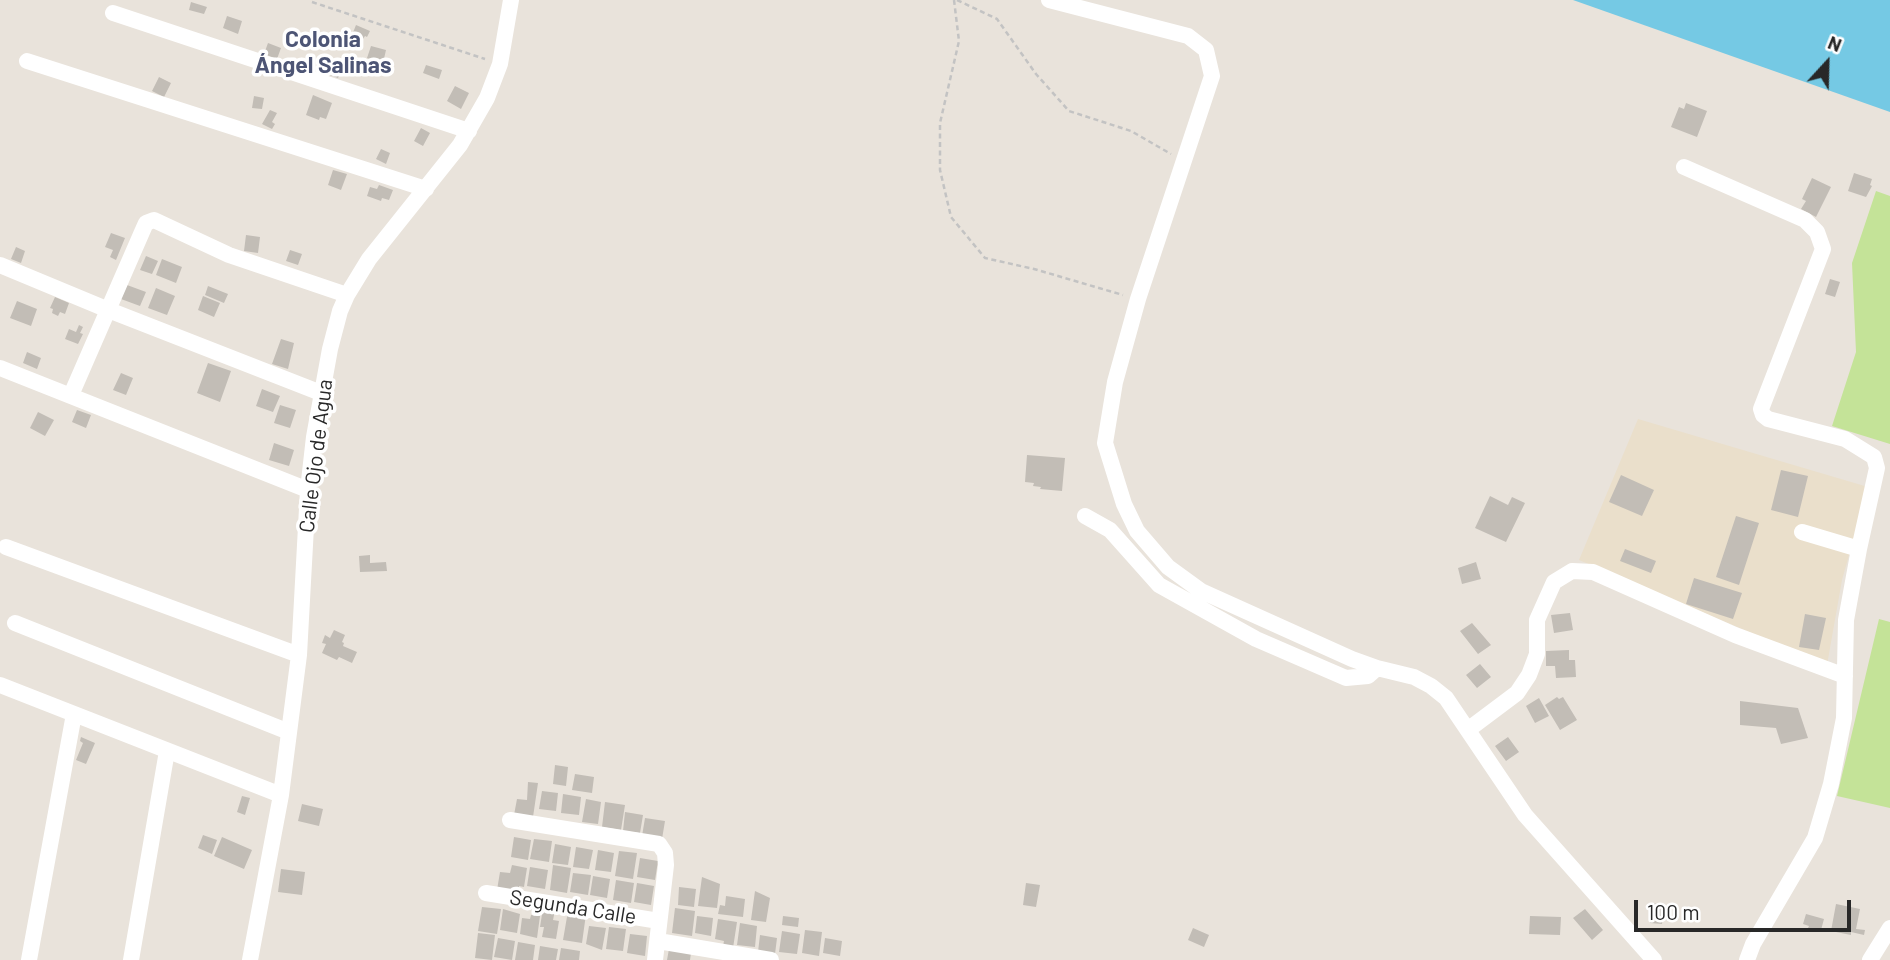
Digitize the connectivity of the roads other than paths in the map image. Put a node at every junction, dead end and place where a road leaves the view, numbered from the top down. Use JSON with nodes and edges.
{"nodes":[{"id":1,"x":511,"y":0,"type":"edge"},
{"id":2,"x":1049,"y":0,"type":"edge"},
{"id":3,"x":113,"y":13,"type":"dead end"},
{"id":4,"x":27,"y":61,"type":"dead end"},
{"id":5,"x":469,"y":131,"type":"junction"},
{"id":6,"x":1684,"y":167,"type":"dead end"},
{"id":7,"x":426,"y":190,"type":"junction"},
{"id":8,"x":0,"y":265,"type":"edge"},
{"id":9,"x":347,"y":295,"type":"junction"},
{"id":10,"x":106,"y":309,"type":"junction"},
{"id":11,"x":0,"y":368,"type":"edge"},
{"id":12,"x":321,"y":393,"type":"junction"},
{"id":13,"x":71,"y":395,"type":"junction"},
{"id":14,"x":309,"y":490,"type":"junction"},
{"id":15,"x":1085,"y":516,"type":"dead end"},
{"id":16,"x":1802,"y":532,"type":"dead end"},
{"id":17,"x":6,"y":547,"type":"dead end"},
{"id":18,"x":1858,"y":549,"type":"junction"},
{"id":19,"x":15,"y":623,"type":"dead end"},
{"id":20,"x":299,"y":655,"type":"junction"},
{"id":21,"x":1377,"y":668,"type":"junction"},
{"id":22,"x":1845,"y":676,"type":"junction"},
{"id":23,"x":0,"y":685,"type":"edge"},
{"id":24,"x":74,"y":714,"type":"junction"},
{"id":25,"x":1469,"y":729,"type":"junction"},
{"id":26,"x":289,"y":732,"type":"junction"},
{"id":27,"x":167,"y":751,"type":"junction"},
{"id":28,"x":281,"y":795,"type":"junction"},
{"id":29,"x":510,"y":820,"type":"dead end"},
{"id":30,"x":486,"y":893,"type":"dead end"},
{"id":31,"x":659,"y":921,"type":"junction"},
{"id":32,"x":1889,"y":932,"type":"edge"},
{"id":33,"x":658,"y":941,"type":"junction"},
{"id":34,"x":29,"y":960,"type":"edge"},
{"id":35,"x":131,"y":960,"type":"edge"},
{"id":36,"x":250,"y":960,"type":"edge"},
{"id":37,"x":655,"y":960,"type":"edge"},
{"id":38,"x":772,"y":960,"type":"edge"},
{"id":39,"x":1654,"y":960,"type":"edge"},
{"id":40,"x":1746,"y":960,"type":"edge"},
{"id":41,"x":1870,"y":960,"type":"edge"}],
"edges":[{"from":1,"to":5,"type":"street","name":"Calle Ojo de Agua"},
{"from":2,"to":21,"type":"street"},
{"from":3,"to":5,"type":"street"},
{"from":4,"to":7,"type":"street"},
{"from":5,"to":7,"type":"street","name":"Calle Ojo de Agua"},
{"from":6,"to":18,"type":"street"},
{"from":7,"to":9,"type":"street","name":"Calle Ojo de Agua"},
{"from":8,"to":10,"type":"street"},
{"from":9,"to":10,"type":"street"},
{"from":9,"to":12,"type":"street","name":"Calle Ojo de Agua"},
{"from":10,"to":12,"type":"street"},
{"from":10,"to":13,"type":"street"},
{"from":11,"to":13,"type":"street"},
{"from":12,"to":14,"type":"street","name":"Calle Ojo de Agua"},
{"from":13,"to":14,"type":"street"},
{"from":14,"to":20,"type":"street","name":"Calle Ojo de Agua"},
{"from":15,"to":21,"type":"street"},
{"from":16,"to":18,"type":"street"},
{"from":17,"to":20,"type":"street"},
{"from":18,"to":22,"type":"street"},
{"from":19,"to":26,"type":"street"},
{"from":20,"to":26,"type":"street","name":"Calle Ojo de Agua"},
{"from":21,"to":25,"type":"street"},
{"from":22,"to":25,"type":"street"},
{"from":22,"to":40,"type":"street"},
{"from":23,"to":24,"type":"street"},
{"from":24,"to":27,"type":"street"},
{"from":24,"to":34,"type":"street"},
{"from":25,"to":39,"type":"street"},
{"from":26,"to":28,"type":"street","name":"Calle Ojo de Agua"},
{"from":27,"to":28,"type":"street"},
{"from":27,"to":35,"type":"street"},
{"from":28,"to":36,"type":"street","name":"Calle Ojo de Agua"},
{"from":29,"to":31,"type":"street"},
{"from":30,"to":31,"type":"street","name":"Segunda Calle"},
{"from":31,"to":33,"type":"street"},
{"from":32,"to":41,"type":"street"},
{"from":33,"to":37,"type":"street"},
{"from":33,"to":38,"type":"street"}]}
